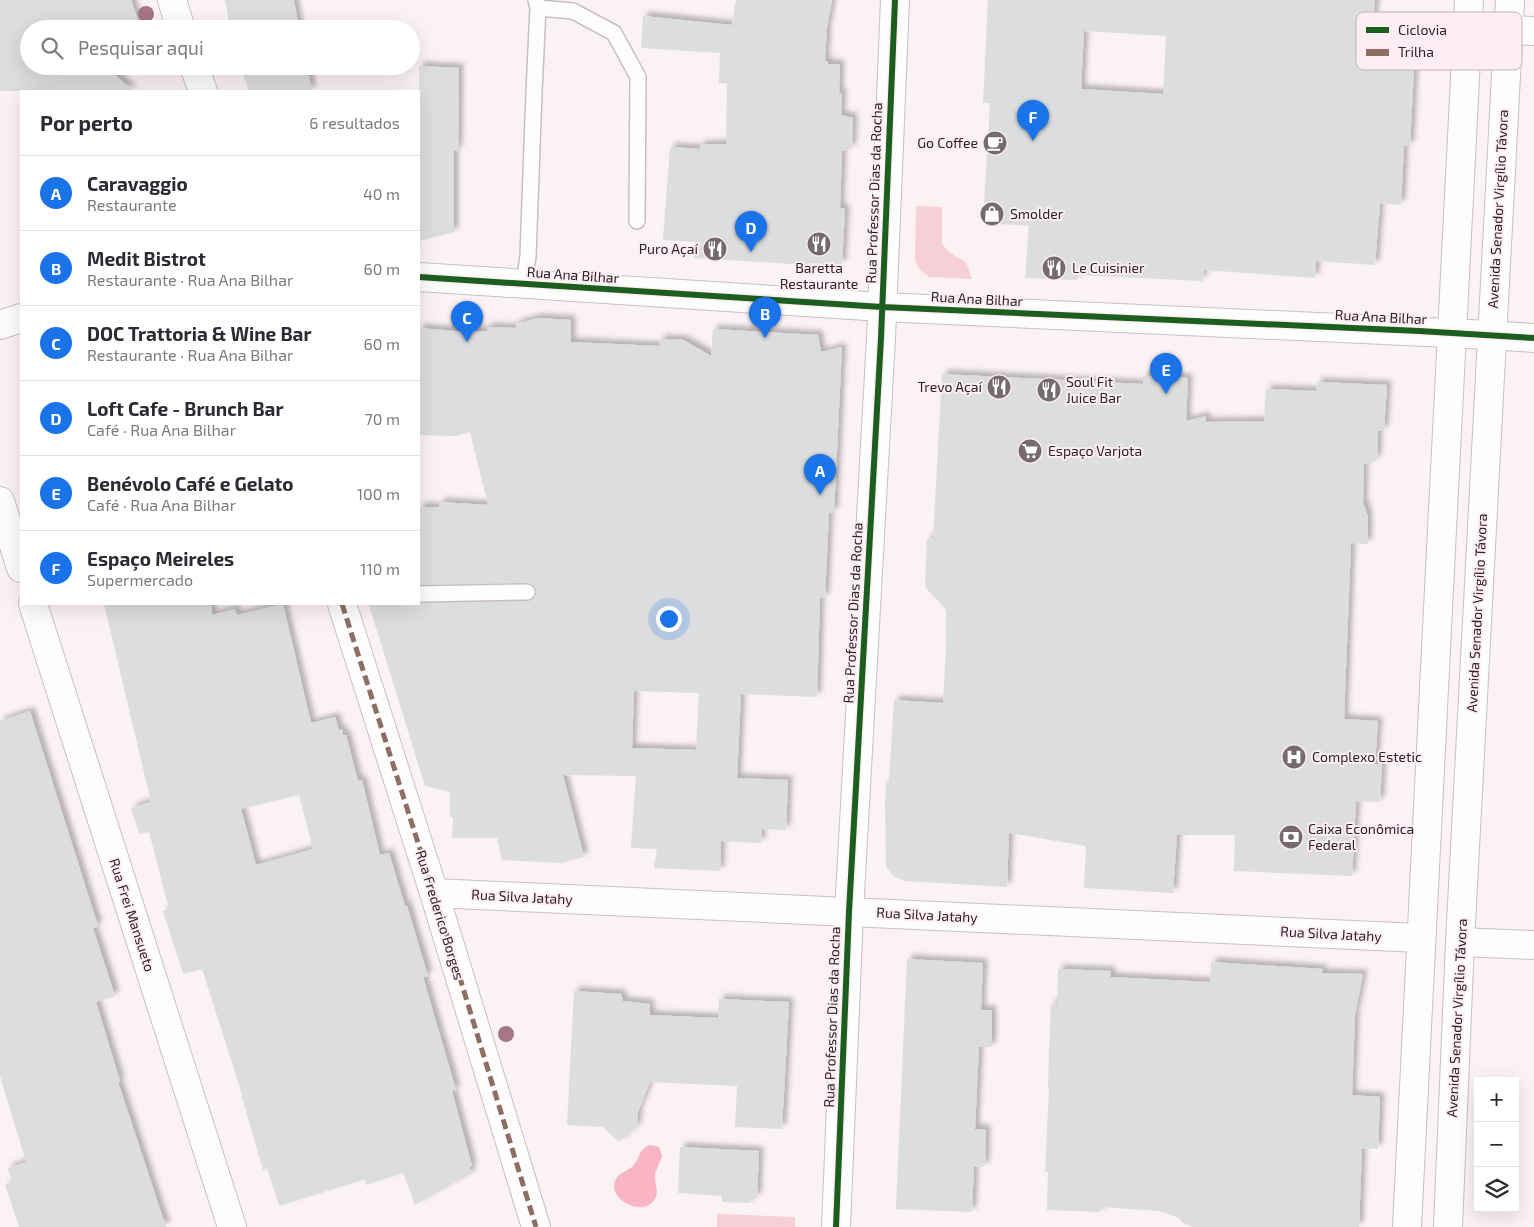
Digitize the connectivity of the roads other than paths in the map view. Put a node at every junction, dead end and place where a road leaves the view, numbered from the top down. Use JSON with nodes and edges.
{"nodes":[{"id":1,"x":172,"y":0,"type":"edge"},
{"id":2,"x":895,"y":0,"type":"edge"},
{"id":3,"x":1510,"y":0,"type":"edge"},
{"id":4,"x":537,"y":4,"type":"edge"},
{"id":5,"x":1514,"y":12,"type":"edge"},
{"id":6,"x":178,"y":20,"type":"edge"},
{"id":7,"x":1466,"y":70,"type":"edge"},
{"id":8,"x":1517,"y":70,"type":"edge"},
{"id":9,"x":197,"y":75,"type":"edge"},
{"id":10,"x":203,"y":90,"type":"edge"},
{"id":11,"x":637,"y":221,"type":"dead end"},
{"id":12,"x":420,"y":277,"type":"edge"},
{"id":13,"x":524,"y":284,"type":"junction"},
{"id":14,"x":882,"y":307,"type":"junction"},
{"id":15,"x":20,"y":318,"type":"edge"},
{"id":16,"x":0,"y":325,"type":"edge"},
{"id":17,"x":1453,"y":333,"type":"junction"},
{"id":18,"x":1491,"y":335,"type":"junction"},
{"id":19,"x":1534,"y":338,"type":"edge"},
{"id":20,"x":0,"y":501,"type":"edge"},
{"id":21,"x":20,"y":565,"type":"edge"},
{"id":22,"x":527,"y":592,"type":"dead end"},
{"id":23,"x":420,"y":594,"type":"edge"},
{"id":24,"x":33,"y":605,"type":"edge"},
{"id":25,"x":342,"y":605,"type":"edge"},
{"id":26,"x":434,"y":893,"type":"junction"},
{"id":27,"x":849,"y":912,"type":"junction"},
{"id":28,"x":1420,"y":938,"type":"junction"},
{"id":29,"x":1460,"y":942,"type":"junction"},
{"id":30,"x":1534,"y":945,"type":"edge"},
{"id":31,"x":232,"y":1227,"type":"edge"},
{"id":32,"x":536,"y":1227,"type":"edge"},
{"id":33,"x":836,"y":1227,"type":"edge"},
{"id":34,"x":1407,"y":1227,"type":"edge"},
{"id":35,"x":1448,"y":1227,"type":"edge"}],
"edges":[{"from":1,"to":6,"type":"street"},
{"from":2,"to":14,"type":"street","name":"Rua Professor Dias da Rocha"},
{"from":3,"to":5,"type":"street","name":"Avenida Senador Virgílio Távora"},
{"from":4,"to":11,"type":"lane"},
{"from":4,"to":13,"type":"lane"},
{"from":7,"to":17,"type":"street"},
{"from":8,"to":18,"type":"street","name":"Avenida Senador Virgílio Távora"},
{"from":9,"to":10,"type":"street"},
{"from":12,"to":13,"type":"street","name":"Rua Ana Bilhar"},
{"from":13,"to":14,"type":"street","name":"Rua Ana Bilhar"},
{"from":14,"to":17,"type":"street","name":"Rua Ana Bilhar"},
{"from":14,"to":27,"type":"street","name":"Rua Professor Dias da Rocha"},
{"from":15,"to":16,"type":"street"},
{"from":17,"to":18,"type":"street","name":"Rua Ana Bilhar"},
{"from":17,"to":28,"type":"street"},
{"from":18,"to":19,"type":"street","name":"Rua Ana Bilhar"},
{"from":18,"to":29,"type":"street","name":"Avenida Senador Virgílio Távora"},
{"from":20,"to":21,"type":"street"},
{"from":22,"to":23,"type":"lane"},
{"from":24,"to":31,"type":"street","name":"Rua Frei Mansueto"},
{"from":25,"to":26,"type":"street","name":"Rua Frederico Borges"},
{"from":26,"to":27,"type":"street","name":"Rua Silva Jatahy"},
{"from":26,"to":32,"type":"street","name":"Rua Frederico Borges"},
{"from":27,"to":28,"type":"street","name":"Rua Silva Jatahy"},
{"from":27,"to":33,"type":"street","name":"Rua Professor Dias da Rocha"},
{"from":28,"to":34,"type":"street"},
{"from":29,"to":30,"type":"street"},
{"from":29,"to":35,"type":"street","name":"Avenida Senador Virgílio Távora"}]}
